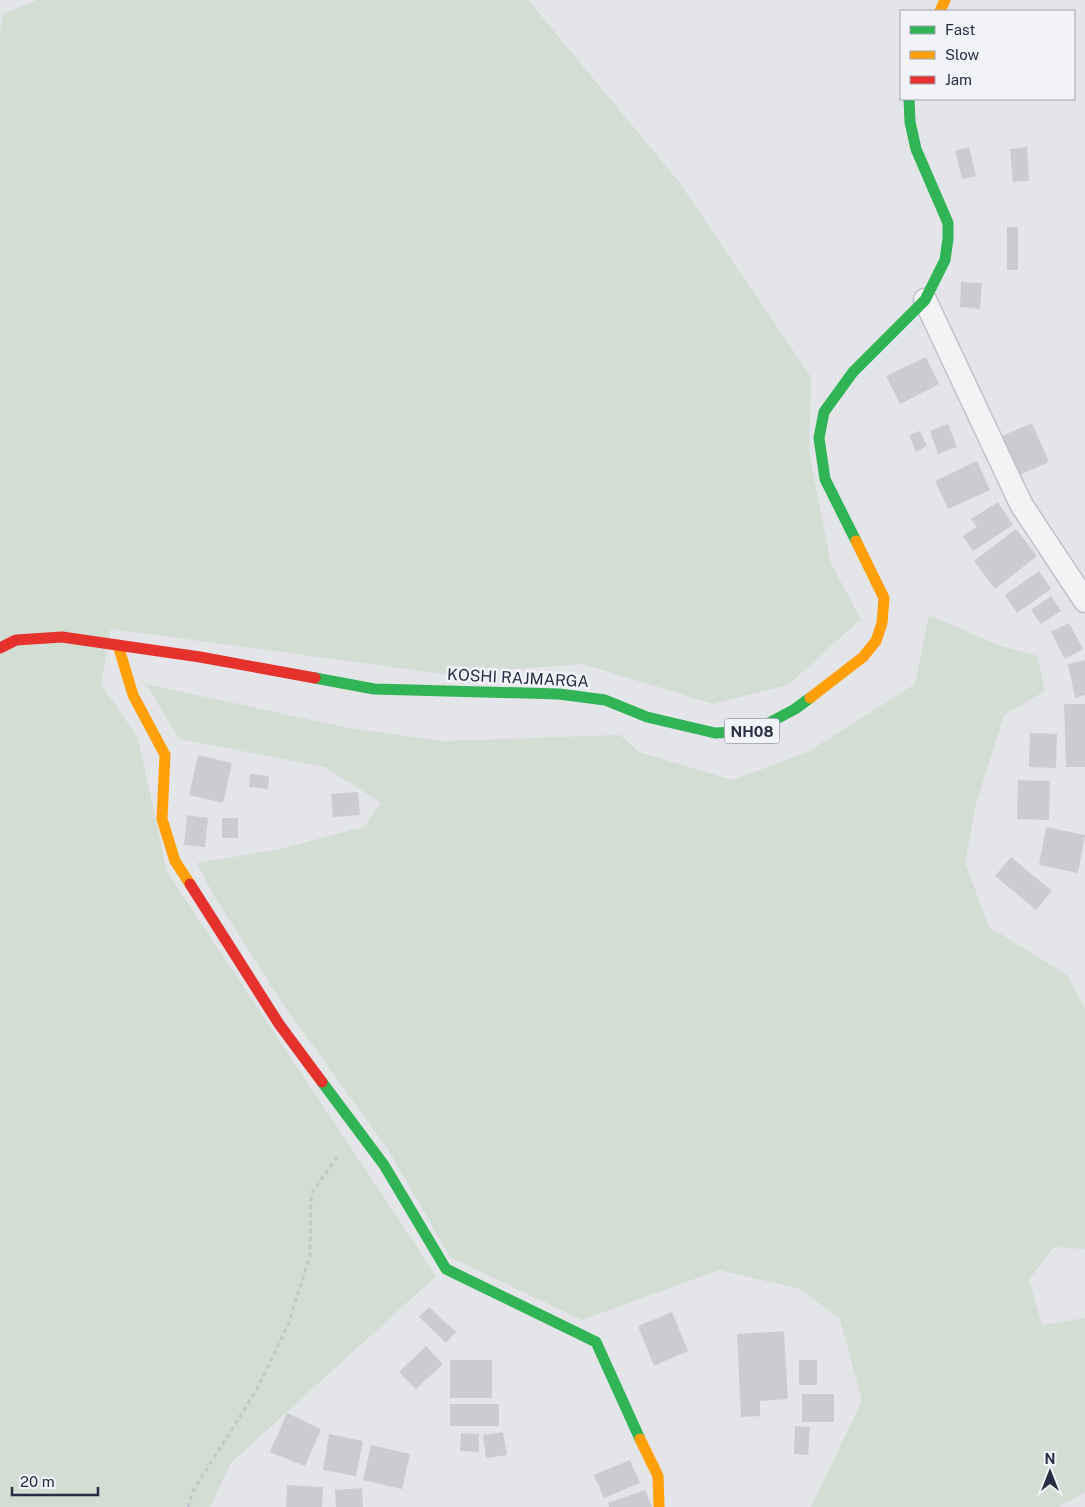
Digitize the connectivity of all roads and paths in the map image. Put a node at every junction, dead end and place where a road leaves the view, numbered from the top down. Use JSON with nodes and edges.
{"nodes":[{"id":1,"x":909,"y":100,"type":"edge"},
{"id":2,"x":925,"y":300,"type":"junction"},
{"id":3,"x":1085,"y":601,"type":"edge"},
{"id":4,"x":118,"y":645,"type":"junction"},
{"id":5,"x":0,"y":648,"type":"edge"},
{"id":6,"x":357,"y":1129,"type":"junction"},
{"id":7,"x":188,"y":1507,"type":"edge"},
{"id":8,"x":659,"y":1507,"type":"edge"}],
"edges":[{"from":1,"to":2,"type":"main road","name":"KOSHI RAJMARGA","number":"NH08"},
{"from":2,"to":3,"type":"street"},
{"from":2,"to":4,"type":"main road","name":"KOSHI RAJMARGA","number":"NH08"},
{"from":4,"to":5,"type":"main road","name":"KOSHI RAJMARGA","number":"NH08"},
{"from":4,"to":6,"type":"main road"},
{"from":6,"to":7,"type":"path"},
{"from":6,"to":8,"type":"main road"}]}
